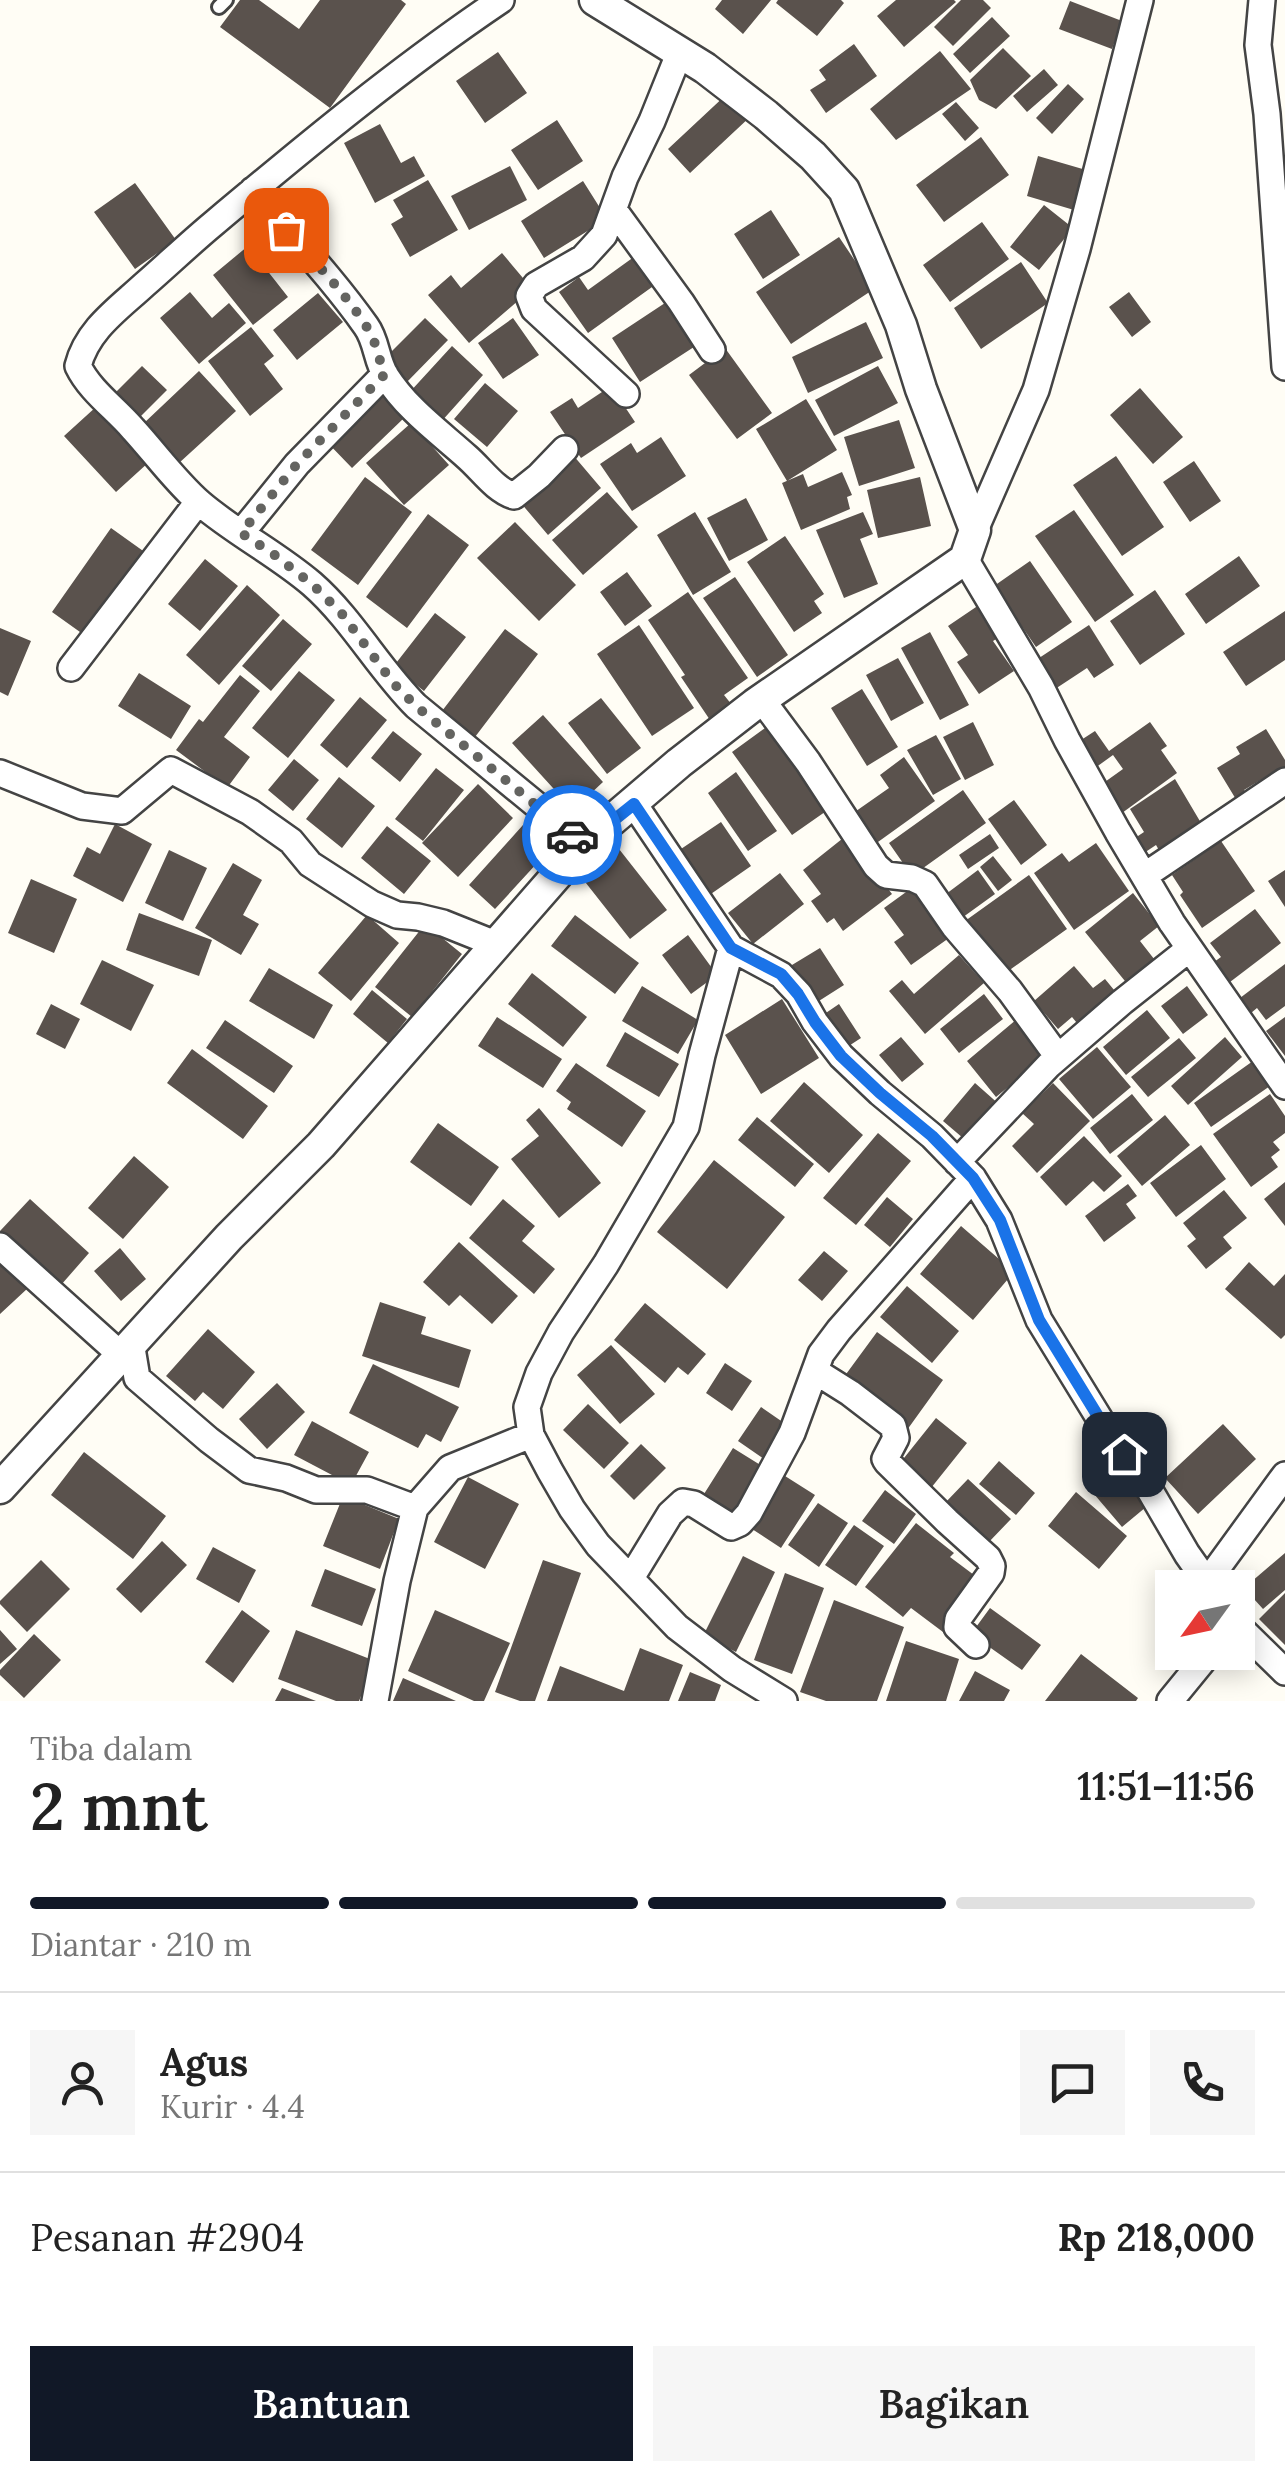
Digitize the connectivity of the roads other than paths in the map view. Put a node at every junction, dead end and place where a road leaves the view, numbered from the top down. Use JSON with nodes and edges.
{"nodes":[{"id":1,"x":502,"y":0,"type":"edge"},
{"id":2,"x":596,"y":0,"type":"edge"},
{"id":3,"x":1140,"y":0,"type":"edge"},
{"id":4,"x":1262,"y":0,"type":"edge"},
{"id":5,"x":679,"y":54,"type":"junction"},
{"id":6,"x":253,"y":190,"type":"junction"},
{"id":7,"x":614,"y":210,"type":"junction"},
{"id":8,"x":712,"y":350,"type":"dead end"},
{"id":9,"x":1285,"y":367,"type":"edge"},
{"id":10,"x":385,"y":374,"type":"junction"},
{"id":11,"x":626,"y":394,"type":"dead end"},
{"id":12,"x":565,"y":449,"type":"dead end"},
{"id":13,"x":198,"y":502,"type":"junction"},
{"id":14,"x":241,"y":533,"type":"junction"},
{"id":15,"x":970,"y":545,"type":"junction"},
{"id":16,"x":70,"y":668,"type":"dead end"},
{"id":17,"x":762,"y":700,"type":"junction"},
{"id":18,"x":0,"y":773,"type":"edge"},
{"id":19,"x":1285,"y":780,"type":"edge"},
{"id":20,"x":634,"y":804,"type":"junction"},
{"id":21,"x":584,"y":844,"type":"junction"},
{"id":22,"x":1144,"y":876,"type":"junction"},
{"id":23,"x":498,"y":944,"type":"junction"},
{"id":24,"x":731,"y":948,"type":"junction"},
{"id":25,"x":1190,"y":949,"type":"junction"},
{"id":26,"x":1058,"y":1057,"type":"junction"},
{"id":27,"x":1285,"y":1086,"type":"edge"},
{"id":28,"x":965,"y":1170,"type":"junction"},
{"id":29,"x":0,"y":1246,"type":"edge"},
{"id":30,"x":126,"y":1348,"type":"junction"},
{"id":31,"x":815,"y":1371,"type":"junction"},
{"id":32,"x":531,"y":1436,"type":"junction"},
{"id":33,"x":1285,"y":1475,"type":"edge"},
{"id":34,"x":0,"y":1488,"type":"edge"},
{"id":35,"x":414,"y":1508,"type":"junction"},
{"id":36,"x":1198,"y":1570,"type":"edge"},
{"id":37,"x":1219,"y":1570,"type":"edge"},
{"id":38,"x":631,"y":1578,"type":"junction"},
{"id":39,"x":1255,"y":1643,"type":"edge"},
{"id":40,"x":976,"y":1645,"type":"dead end"},
{"id":41,"x":1195,"y":1670,"type":"edge"},
{"id":42,"x":1285,"y":1672,"type":"edge"},
{"id":43,"x":375,"y":1701,"type":"edge"},
{"id":44,"x":784,"y":1701,"type":"edge"},
{"id":45,"x":1170,"y":1701,"type":"edge"}],
"edges":[{"from":1,"to":6,"type":"street"},
{"from":2,"to":5,"type":"street"},
{"from":3,"to":15,"type":"street"},
{"from":4,"to":9,"type":"street"},
{"from":5,"to":7,"type":"street"},
{"from":5,"to":15,"type":"street"},
{"from":6,"to":10,"type":"street"},
{"from":6,"to":13,"type":"street"},
{"from":7,"to":8,"type":"street"},
{"from":7,"to":11,"type":"street"},
{"from":10,"to":12,"type":"street"},
{"from":10,"to":14,"type":"street"},
{"from":13,"to":14,"type":"street"},
{"from":13,"to":16,"type":"street"},
{"from":14,"to":21,"type":"street"},
{"from":15,"to":17,"type":"street"},
{"from":15,"to":22,"type":"street"},
{"from":17,"to":20,"type":"street"},
{"from":17,"to":26,"type":"street"},
{"from":18,"to":23,"type":"street"},
{"from":19,"to":22,"type":"street"},
{"from":20,"to":21,"type":"street"},
{"from":20,"to":24,"type":"street"},
{"from":21,"to":23,"type":"street"},
{"from":22,"to":25,"type":"street"},
{"from":23,"to":30,"type":"street"},
{"from":24,"to":28,"type":"street"},
{"from":24,"to":32,"type":"street"},
{"from":25,"to":26,"type":"street"},
{"from":25,"to":27,"type":"street"},
{"from":26,"to":28,"type":"street"},
{"from":28,"to":31,"type":"street"},
{"from":28,"to":36,"type":"street"},
{"from":29,"to":30,"type":"street"},
{"from":30,"to":34,"type":"street"},
{"from":30,"to":35,"type":"street"},
{"from":31,"to":38,"type":"street"},
{"from":31,"to":40,"type":"street"},
{"from":32,"to":35,"type":"street"},
{"from":32,"to":38,"type":"street"},
{"from":33,"to":37,"type":"street"},
{"from":35,"to":43,"type":"street"},
{"from":38,"to":44,"type":"street"},
{"from":39,"to":42,"type":"street"},
{"from":41,"to":45,"type":"street"}]}
